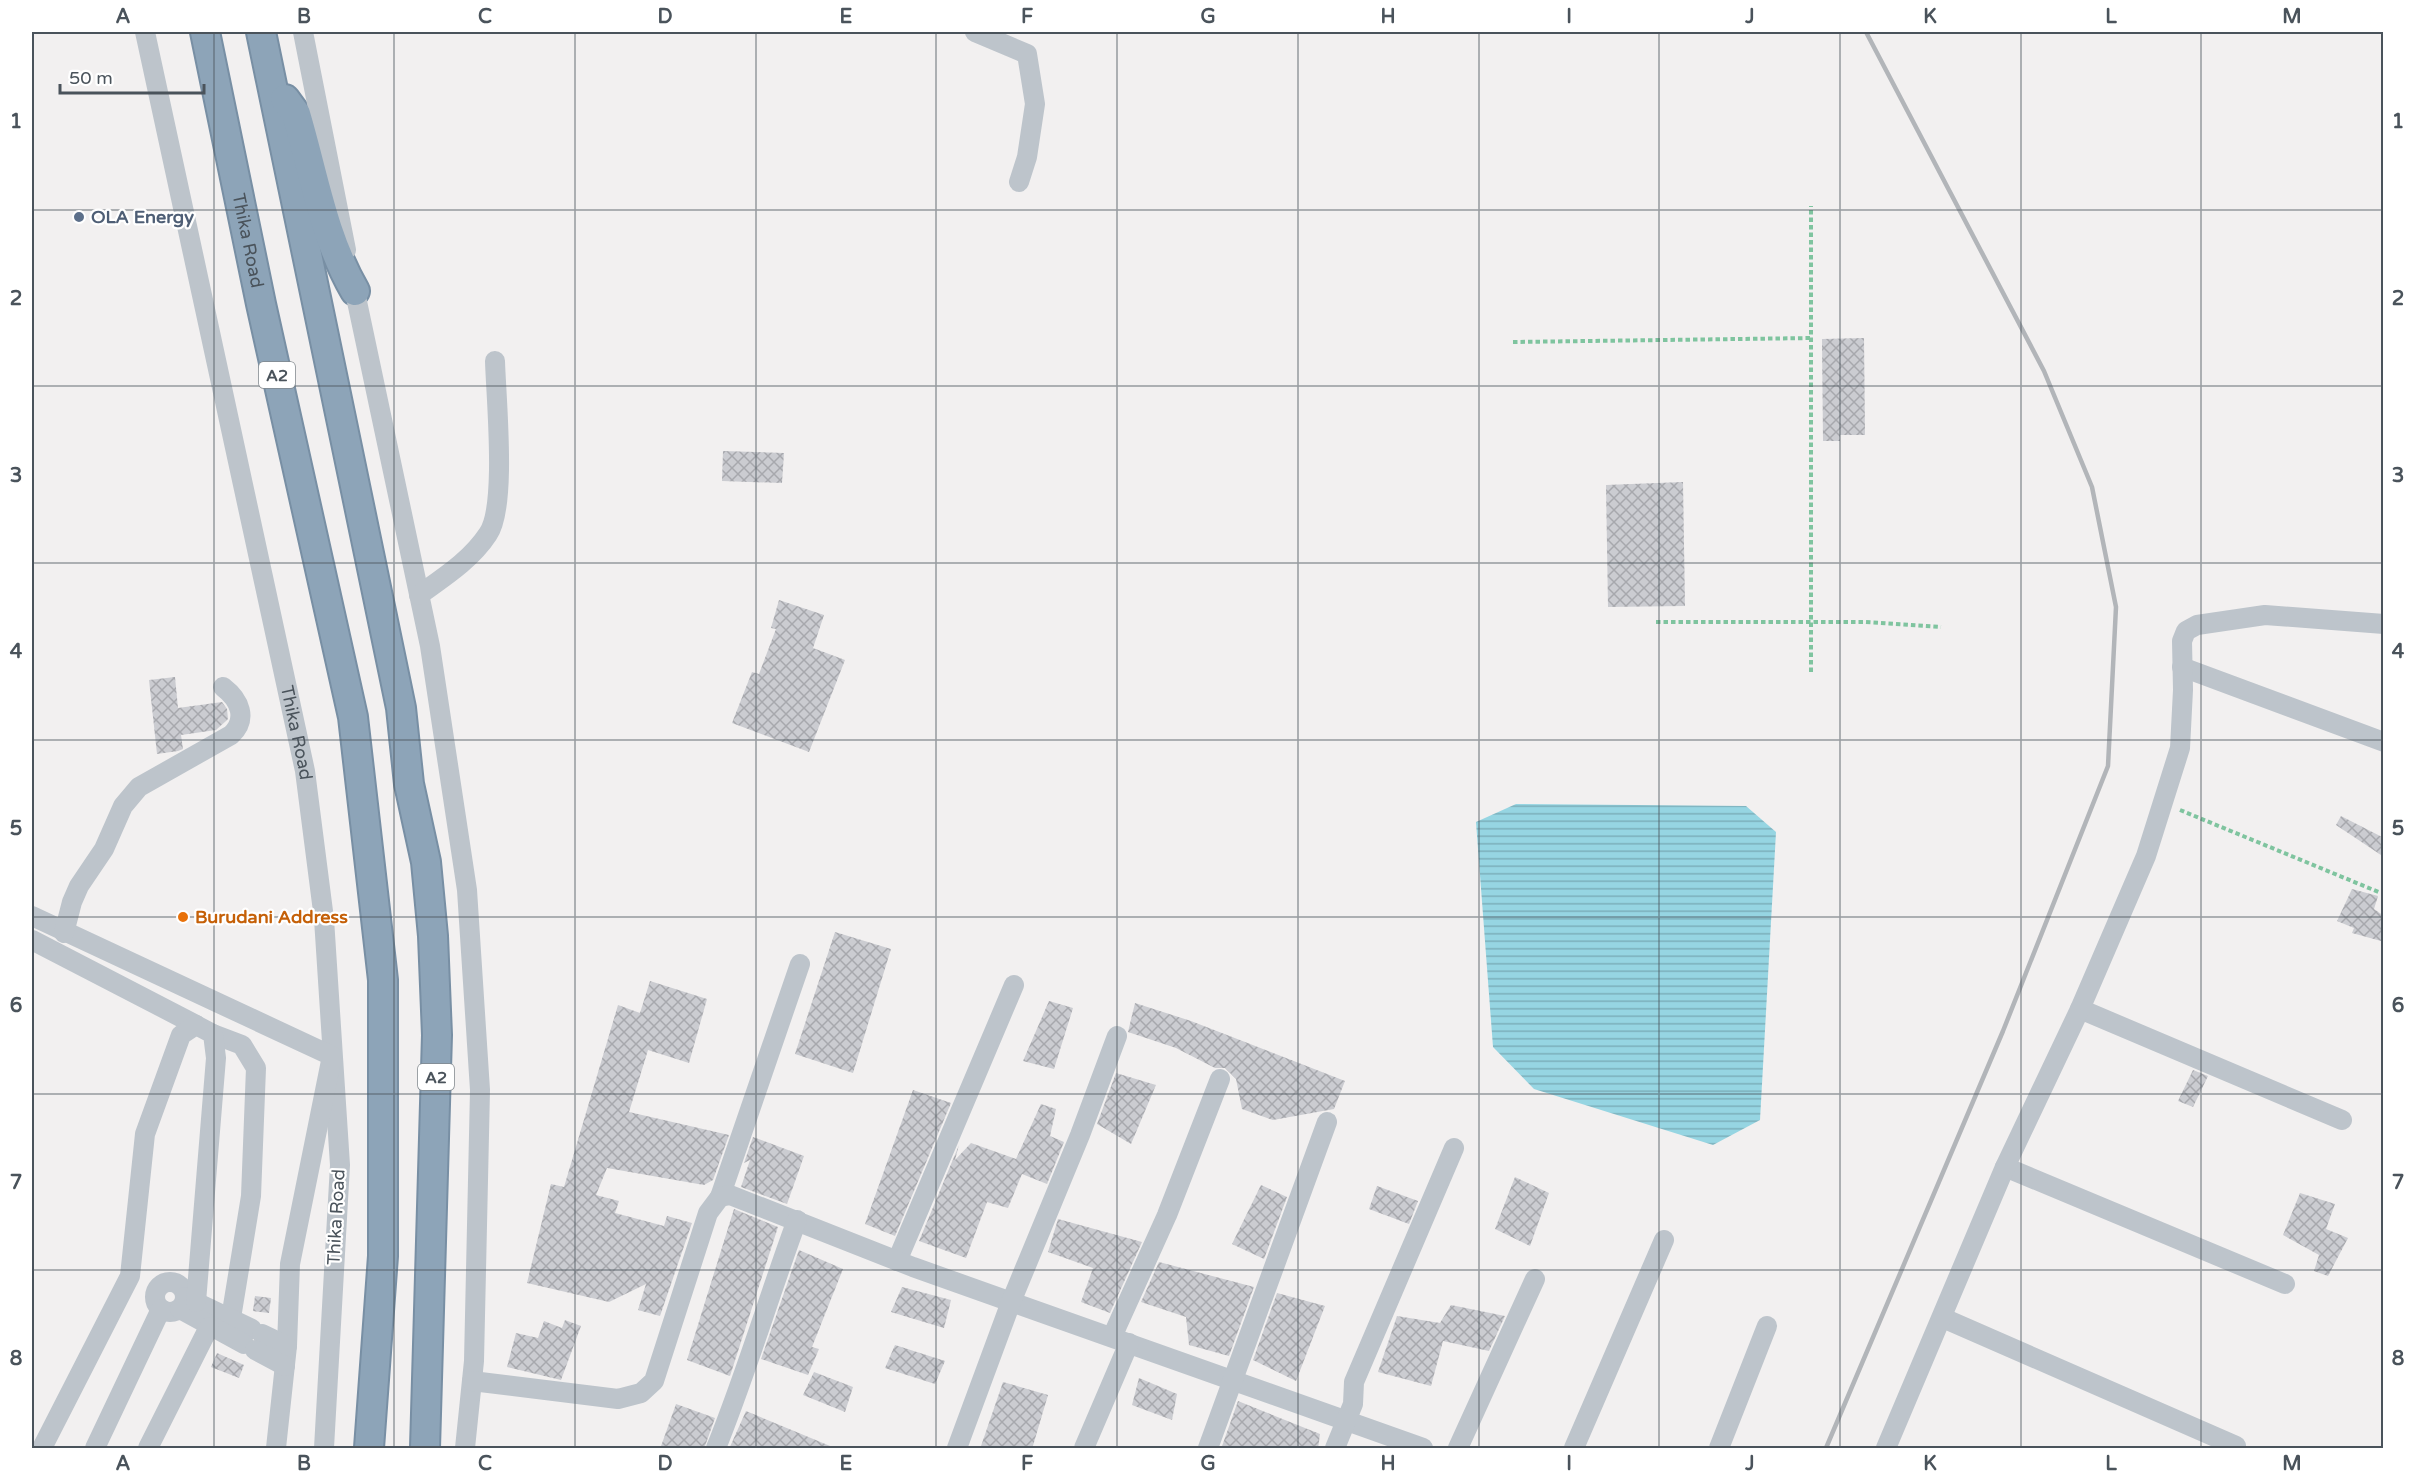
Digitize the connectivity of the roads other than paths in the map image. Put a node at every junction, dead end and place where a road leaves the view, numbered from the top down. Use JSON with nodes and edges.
{"nodes":[{"id":1,"x":145,"y":32,"type":"edge"},
{"id":2,"x":206,"y":32,"type":"edge"},
{"id":3,"x":261,"y":32,"type":"edge"},
{"id":4,"x":303,"y":32,"type":"edge"},
{"id":5,"x":975,"y":32,"type":"edge"},
{"id":6,"x":272,"y":88,"type":"junction"},
{"id":7,"x":1019,"y":182,"type":"dead end"},
{"id":8,"x":354,"y":291,"type":"junction"},
{"id":9,"x":495,"y":361,"type":"dead end"},
{"id":10,"x":419,"y":595,"type":"junction"},
{"id":11,"x":2384,"y":624,"type":"edge"},
{"id":12,"x":2182,"y":667,"type":"junction"},
{"id":13,"x":223,"y":687,"type":"dead end"},
{"id":14,"x":2384,"y":742,"type":"edge"},
{"id":15,"x":32,"y":916,"type":"edge"},
{"id":16,"x":64,"y":933,"type":"junction"},
{"id":17,"x":32,"y":940,"type":"edge"},
{"id":18,"x":800,"y":964,"type":"dead end"},
{"id":19,"x":1014,"y":985,"type":"dead end"},
{"id":20,"x":2080,"y":1009,"type":"junction"},
{"id":21,"x":204,"y":1029,"type":"junction"},
{"id":22,"x":1117,"y":1036,"type":"dead end"},
{"id":23,"x":332,"y":1056,"type":"junction"},
{"id":24,"x":1220,"y":1079,"type":"dead end"},
{"id":25,"x":2342,"y":1120,"type":"dead end"},
{"id":26,"x":1327,"y":1122,"type":"dead end"},
{"id":27,"x":1454,"y":1148,"type":"dead end"},
{"id":28,"x":2005,"y":1167,"type":"junction"},
{"id":29,"x":720,"y":1197,"type":"junction"},
{"id":30,"x":797,"y":1221,"type":"junction"},
{"id":31,"x":1664,"y":1240,"type":"dead end"},
{"id":32,"x":897,"y":1261,"type":"junction"},
{"id":33,"x":130,"y":1276,"type":"junction"},
{"id":34,"x":1535,"y":1280,"type":"dead end"},
{"id":35,"x":2285,"y":1284,"type":"dead end"},
{"id":36,"x":176,"y":1302,"type":"junction"},
{"id":37,"x":1011,"y":1302,"type":"junction"},
{"id":38,"x":231,"y":1318,"type":"junction"},
{"id":39,"x":1943,"y":1318,"type":"junction"},
{"id":40,"x":1767,"y":1326,"type":"dead end"},
{"id":41,"x":209,"y":1327,"type":"junction"},
{"id":42,"x":253,"y":1339,"type":"junction"},
{"id":43,"x":1121,"y":1340,"type":"junction"},
{"id":44,"x":287,"y":1346,"type":"junction"},
{"id":45,"x":285,"y":1366,"type":"junction"},
{"id":46,"x":1234,"y":1380,"type":"junction"},
{"id":47,"x":472,"y":1381,"type":"junction"},
{"id":48,"x":1346,"y":1423,"type":"junction"},
{"id":49,"x":2236,"y":1446,"type":"dead end"},
{"id":50,"x":42,"y":1449,"type":"edge"},
{"id":51,"x":95,"y":1449,"type":"edge"},
{"id":52,"x":148,"y":1449,"type":"edge"},
{"id":53,"x":276,"y":1449,"type":"edge"},
{"id":54,"x":324,"y":1449,"type":"edge"},
{"id":55,"x":369,"y":1449,"type":"edge"},
{"id":56,"x":425,"y":1449,"type":"edge"},
{"id":57,"x":465,"y":1449,"type":"edge"},
{"id":58,"x":716,"y":1449,"type":"edge"},
{"id":59,"x":957,"y":1449,"type":"edge"},
{"id":60,"x":1084,"y":1449,"type":"edge"},
{"id":61,"x":1208,"y":1449,"type":"edge"},
{"id":62,"x":1335,"y":1449,"type":"edge"},
{"id":63,"x":1424,"y":1449,"type":"edge"},
{"id":64,"x":1458,"y":1449,"type":"edge"},
{"id":65,"x":1574,"y":1449,"type":"edge"},
{"id":66,"x":1719,"y":1449,"type":"edge"},
{"id":67,"x":1886,"y":1449,"type":"edge"}],
"edges":[{"from":1,"to":23,"type":"street","name":"Thika Road"},
{"from":2,"to":55,"type":"highway","name":"Thika Road","number":"A2"},
{"from":3,"to":6,"type":"highway","number":"A2"},
{"from":4,"to":8,"type":"street"},
{"from":5,"to":7,"type":"street"},
{"from":6,"to":8,"type":"highway"},
{"from":6,"to":56,"type":"highway","number":"A2"},
{"from":8,"to":10,"type":"street"},
{"from":9,"to":10,"type":"street"},
{"from":10,"to":47,"type":"street"},
{"from":11,"to":12,"type":"street"},
{"from":12,"to":14,"type":"street"},
{"from":12,"to":20,"type":"street"},
{"from":13,"to":16,"type":"street"},
{"from":15,"to":16,"type":"street"},
{"from":16,"to":23,"type":"street"},
{"from":17,"to":21,"type":"street"},
{"from":18,"to":29,"type":"street"},
{"from":19,"to":32,"type":"street"},
{"from":20,"to":25,"type":"street"},
{"from":20,"to":28,"type":"street"},
{"from":21,"to":33,"type":"street"},
{"from":21,"to":36,"type":"street"},
{"from":21,"to":38,"type":"street"},
{"from":22,"to":37,"type":"street"},
{"from":23,"to":44,"type":"street"},
{"from":23,"to":54,"type":"street","name":"Thika Road"},
{"from":24,"to":43,"type":"street"},
{"from":26,"to":46,"type":"street"},
{"from":27,"to":48,"type":"street"},
{"from":28,"to":35,"type":"street"},
{"from":28,"to":39,"type":"street"},
{"from":29,"to":30,"type":"street"},
{"from":29,"to":47,"type":"street"},
{"from":30,"to":32,"type":"street"},
{"from":30,"to":58,"type":"street"},
{"from":31,"to":65,"type":"street"},
{"from":32,"to":37,"type":"street"},
{"from":33,"to":36,"type":"street"},
{"from":33,"to":50,"type":"street"},
{"from":34,"to":64,"type":"street"},
{"from":36,"to":38,"type":"street"},
{"from":36,"to":41,"type":"street"},
{"from":36,"to":51,"type":"street"},
{"from":37,"to":43,"type":"street"},
{"from":37,"to":59,"type":"street"},
{"from":38,"to":42,"type":"street"},
{"from":39,"to":49,"type":"street"},
{"from":39,"to":67,"type":"street"},
{"from":40,"to":66,"type":"street"},
{"from":41,"to":42,"type":"street"},
{"from":41,"to":52,"type":"street"},
{"from":42,"to":44,"type":"street"},
{"from":42,"to":45,"type":"street"},
{"from":43,"to":46,"type":"street"},
{"from":43,"to":60,"type":"street"},
{"from":44,"to":45,"type":"street"},
{"from":45,"to":53,"type":"street"},
{"from":46,"to":48,"type":"street"},
{"from":46,"to":61,"type":"street"},
{"from":47,"to":57,"type":"street"},
{"from":48,"to":62,"type":"street"},
{"from":48,"to":63,"type":"street"}]}
